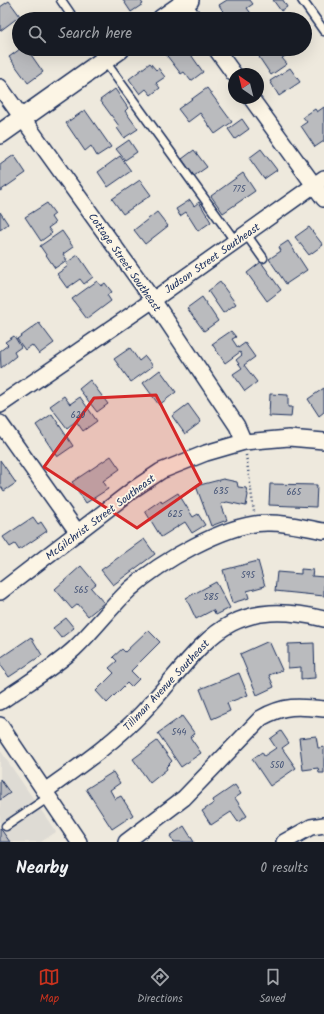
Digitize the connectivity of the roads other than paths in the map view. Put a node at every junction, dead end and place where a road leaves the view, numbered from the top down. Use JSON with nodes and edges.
{"nodes":[{"id":1,"x":61,"y":0,"type":"edge"},
{"id":2,"x":302,"y":0,"type":"edge"},
{"id":3,"x":184,"y":1,"type":"edge"},
{"id":4,"x":69,"y":12,"type":"edge"},
{"id":5,"x":171,"y":12,"type":"edge"},
{"id":6,"x":190,"y":12,"type":"edge"},
{"id":7,"x":311,"y":12,"type":"edge"},
{"id":8,"x":312,"y":14,"type":"edge"},
{"id":9,"x":324,"y":31,"type":"edge"},
{"id":10,"x":99,"y":56,"type":"edge"},
{"id":11,"x":101,"y":56,"type":"edge"},
{"id":12,"x":221,"y":56,"type":"edge"},
{"id":13,"x":230,"y":68,"type":"edge"},
{"id":14,"x":0,"y":86,"type":"edge"},
{"id":15,"x":256,"y":104,"type":"edge"},
{"id":16,"x":23,"y":118,"type":"junction"},
{"id":17,"x":0,"y":134,"type":"edge"},
{"id":18,"x":319,"y":182,"type":"edge"},
{"id":19,"x":324,"y":199,"type":"edge"},
{"id":20,"x":241,"y":238,"type":"junction"},
{"id":21,"x":263,"y":258,"type":"dead end"},
{"id":22,"x":153,"y":300,"type":"junction"},
{"id":23,"x":0,"y":405,"type":"edge"},
{"id":24,"x":0,"y":423,"type":"edge"},
{"id":25,"x":324,"y":441,"type":"edge"},
{"id":26,"x":244,"y":442,"type":"junction"},
{"id":27,"x":324,"y":531,"type":"edge"},
{"id":28,"x":78,"y":533,"type":"junction"},
{"id":29,"x":0,"y":592,"type":"edge"},
{"id":30,"x":324,"y":619,"type":"edge"},
{"id":31,"x":0,"y":702,"type":"edge"},
{"id":32,"x":324,"y":710,"type":"edge"},
{"id":33,"x":0,"y":725,"type":"edge"},
{"id":34,"x":47,"y":794,"type":"junction"},
{"id":35,"x":324,"y":825,"type":"edge"},
{"id":36,"x":6,"y":826,"type":"dead end"},
{"id":37,"x":73,"y":840,"type":"edge"},
{"id":38,"x":126,"y":842,"type":"edge"},
{"id":39,"x":284,"y":842,"type":"edge"}],
"edges":[{"from":1,"to":4,"type":"lane"},
{"from":2,"to":7,"type":"lane"},
{"from":3,"to":5,"type":"street"},
{"from":3,"to":6,"type":"street"},
{"from":8,"to":9,"type":"lane"},
{"from":10,"to":16,"type":"street"},
{"from":11,"to":20,"type":"lane"},
{"from":12,"to":13,"type":"street"},
{"from":14,"to":16,"type":"street","name":"Cottage Street Southeast"},
{"from":15,"to":18,"type":"street"},
{"from":16,"to":17,"type":"street"},
{"from":16,"to":22,"type":"street","name":"Cottage Street Southeast"},
{"from":18,"to":19,"type":"street"},
{"from":18,"to":20,"type":"street","name":"Judson Street Southeast"},
{"from":20,"to":21,"type":"lane"},
{"from":20,"to":22,"type":"street","name":"Judson Street Southeast"},
{"from":22,"to":23,"type":"street","name":"Judson Street Southeast"},
{"from":22,"to":26,"type":"street","name":"Cottage Street Southeast"},
{"from":24,"to":28,"type":"street"},
{"from":25,"to":26,"type":"street","name":"McGilchrist Street Southeast"},
{"from":26,"to":28,"type":"street","name":"McGilchrist Street Southeast"},
{"from":27,"to":31,"type":"street"},
{"from":28,"to":29,"type":"street","name":"McGilchrist Street Southeast"},
{"from":30,"to":34,"type":"street","name":"Tillman Avenue Southeast"},
{"from":32,"to":38,"type":"street"},
{"from":33,"to":34,"type":"street"},
{"from":34,"to":36,"type":"lane"},
{"from":34,"to":37,"type":"street"},
{"from":35,"to":39,"type":"street"}]}
